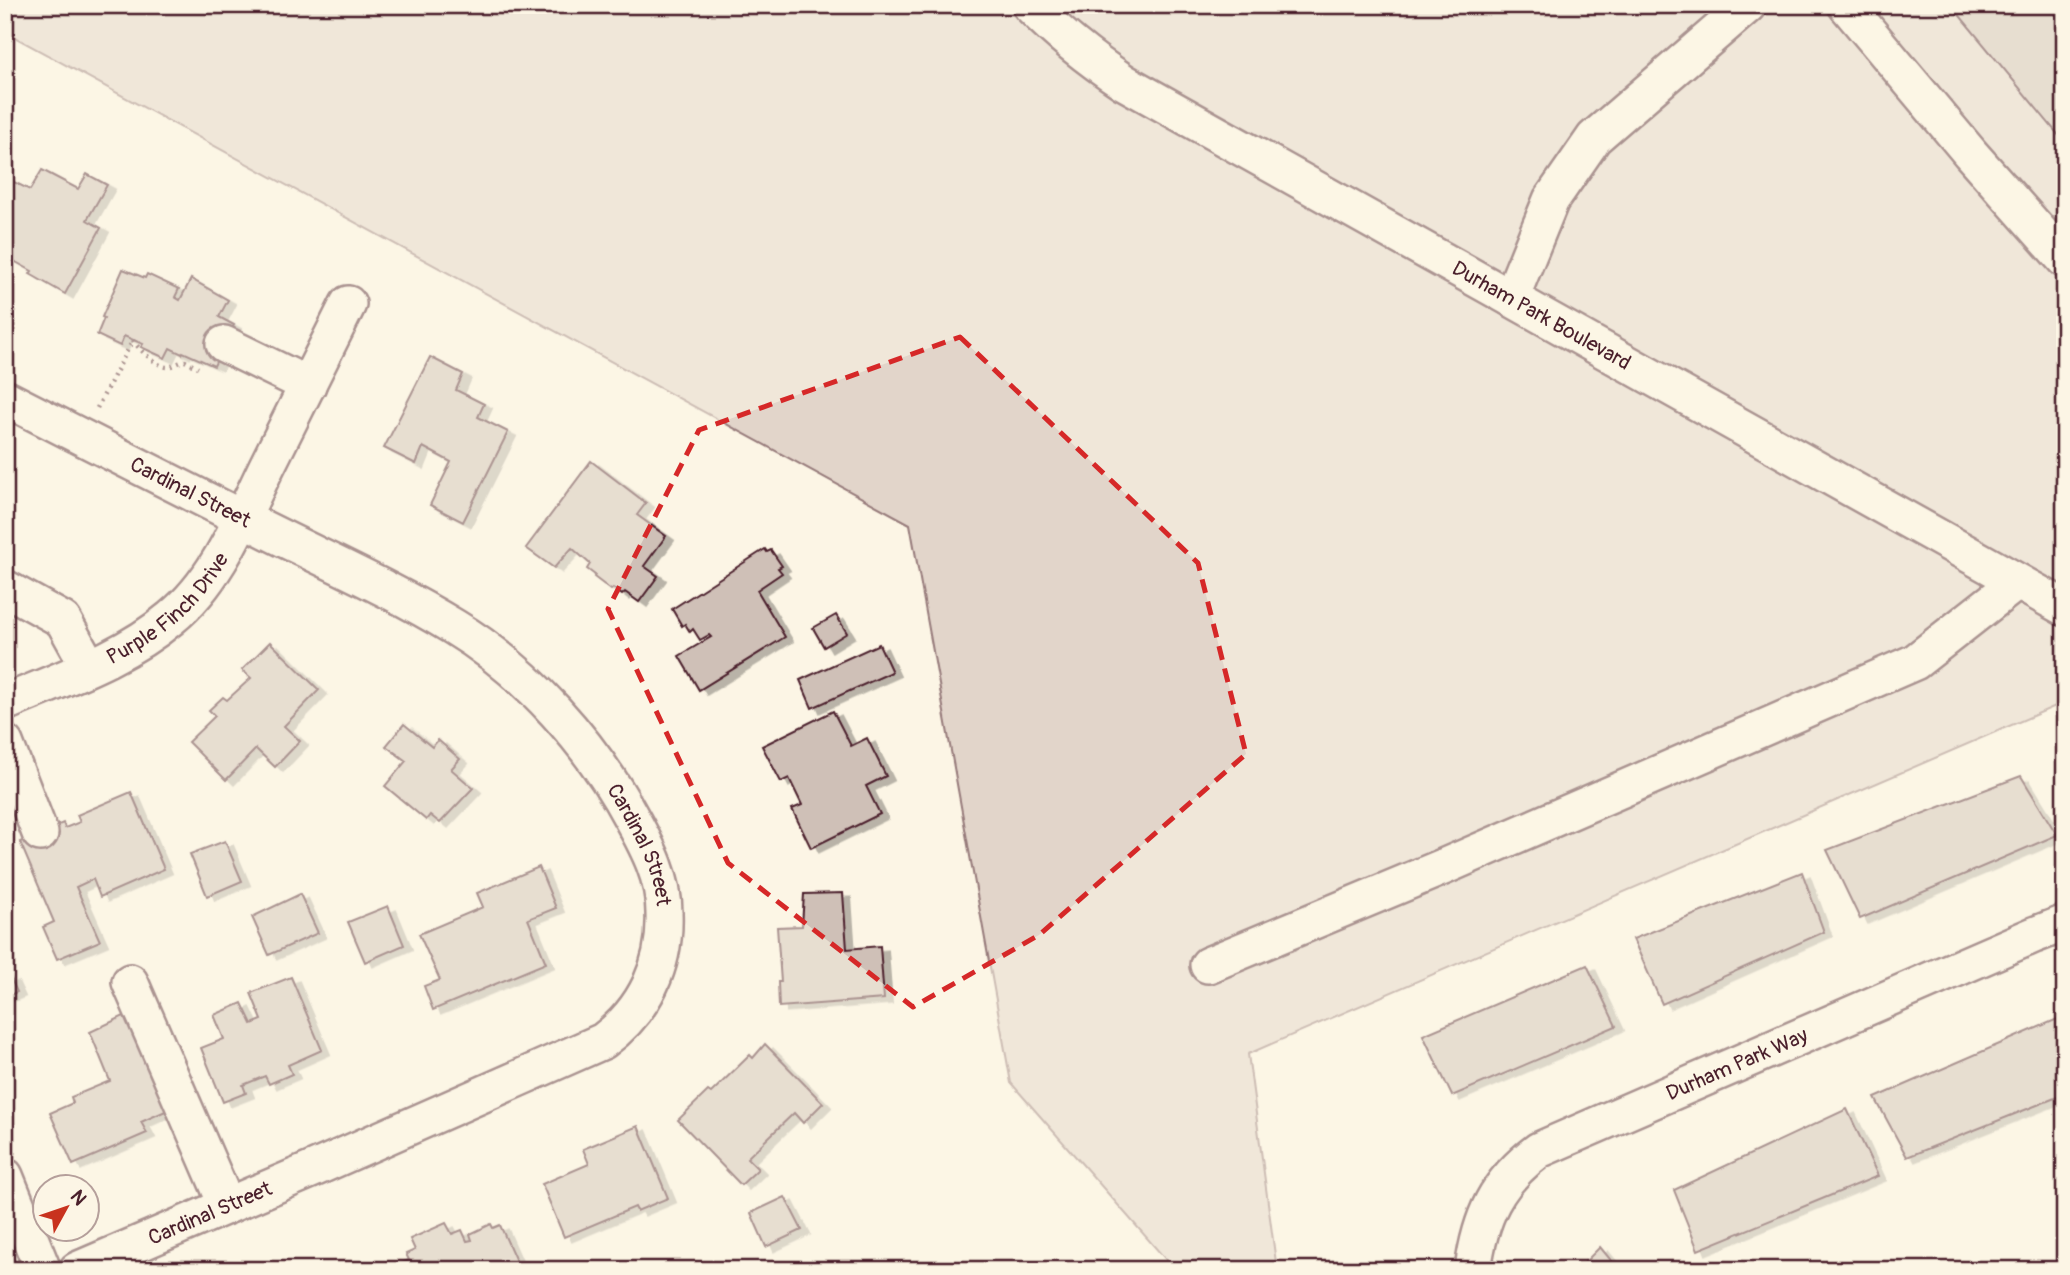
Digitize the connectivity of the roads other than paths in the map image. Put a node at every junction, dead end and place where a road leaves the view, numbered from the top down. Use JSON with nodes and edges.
{"nodes":[{"id":1,"x":1030,"y":5,"type":"edge"},
{"id":2,"x":1748,"y":5,"type":"edge"},
{"id":3,"x":1846,"y":5,"type":"edge"},
{"id":4,"x":2065,"y":260,"type":"edge"},
{"id":5,"x":1511,"y":298,"type":"junction"},
{"id":6,"x":348,"y":304,"type":"dead end"},
{"id":7,"x":227,"y":346,"type":"road end"},
{"id":8,"x":307,"y":385,"type":"junction"},
{"id":9,"x":5,"y":398,"type":"edge"},
{"id":10,"x":242,"y":518,"type":"junction"},
{"id":11,"x":2017,"y":582,"type":"junction"},
{"id":12,"x":5,"y":589,"type":"edge"},
{"id":13,"x":2065,"y":608,"type":"edge"},
{"id":14,"x":89,"y":667,"type":"junction"},
{"id":15,"x":5,"y":703,"type":"edge"},
{"id":16,"x":5,"y":743,"type":"edge"},
{"id":17,"x":40,"y":833,"type":"dead end"},
{"id":18,"x":2065,"y":923,"type":"edge"},
{"id":19,"x":1208,"y":965,"type":"dead end"},
{"id":20,"x":130,"y":982,"type":"dead end"},
{"id":21,"x":5,"y":1176,"type":"edge"},
{"id":22,"x":227,"y":1206,"type":"junction"},
{"id":23,"x":43,"y":1270,"type":"edge"},
{"id":24,"x":77,"y":1270,"type":"edge"},
{"id":25,"x":1473,"y":1270,"type":"edge"}],
"edges":[{"from":1,"to":5,"type":"street","name":"Durham Park Boulevard"},
{"from":2,"to":5,"type":"street"},
{"from":3,"to":4,"type":"street"},
{"from":5,"to":11,"type":"street","name":"Durham Park Boulevard"},
{"from":6,"to":8,"type":"street","name":"Purple Finch Drive"},
{"from":7,"to":8,"type":"street"},
{"from":8,"to":10,"type":"street","name":"Purple Finch Drive"},
{"from":9,"to":10,"type":"street","name":"Cardinal Street"},
{"from":10,"to":14,"type":"street","name":"Purple Finch Drive"},
{"from":10,"to":22,"type":"street","name":"Cardinal Street"},
{"from":11,"to":13,"type":"street","name":"Durham Park Boulevard"},
{"from":11,"to":19,"type":"street"},
{"from":12,"to":14,"type":"street"},
{"from":14,"to":15,"type":"street","name":"Purple Finch Drive"},
{"from":16,"to":17,"type":"street"},
{"from":18,"to":25,"type":"street","name":"Durham Park Way"},
{"from":20,"to":22,"type":"street"},
{"from":21,"to":23,"type":"street"},
{"from":22,"to":24,"type":"street","name":"Cardinal Street"}]}
